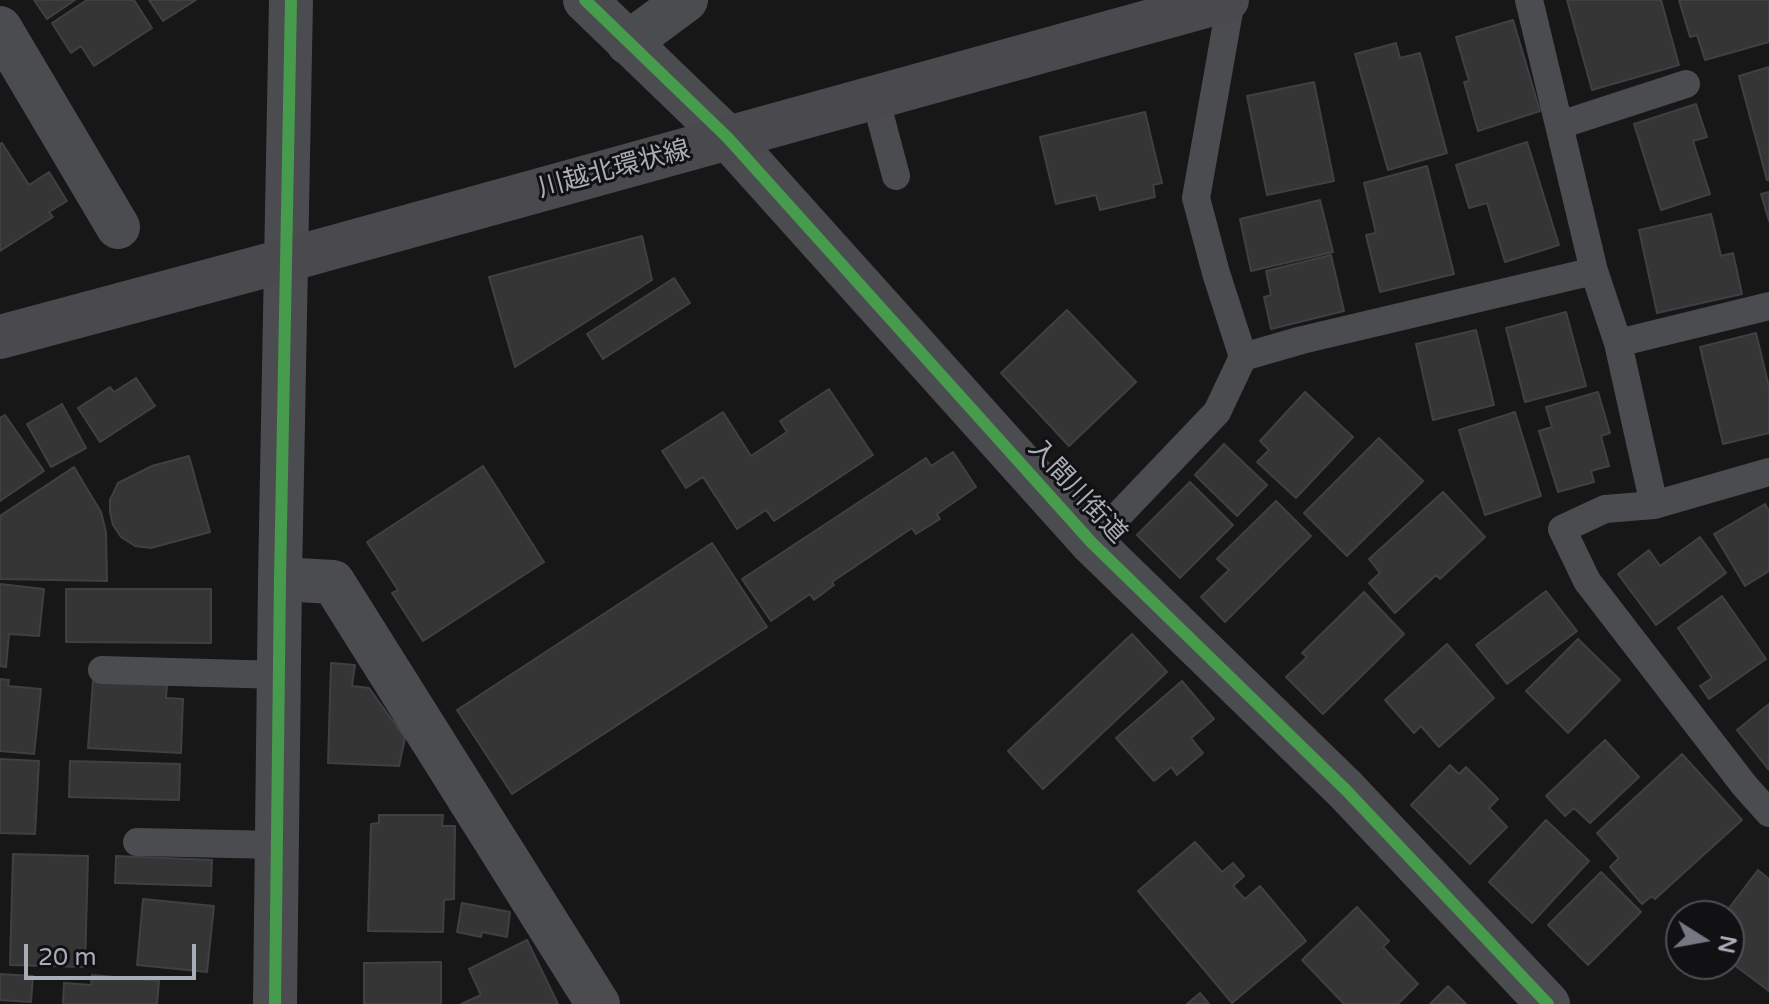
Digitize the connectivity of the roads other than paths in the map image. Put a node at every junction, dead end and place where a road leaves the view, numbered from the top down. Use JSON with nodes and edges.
{"nodes":[{"id":1,"x":291,"y":0,"type":"edge"},
{"id":2,"x":585,"y":0,"type":"edge"},
{"id":3,"x":686,"y":0,"type":"edge"},
{"id":4,"x":1229,"y":0,"type":"edge"},
{"id":5,"x":1529,"y":0,"type":"edge"},
{"id":6,"x":0,"y":28,"type":"edge"},
{"id":7,"x":628,"y":43,"type":"junction"},
{"id":8,"x":1686,"y":84,"type":"dead end"},
{"id":9,"x":875,"y":97,"type":"junction"},
{"id":10,"x":1560,"y":125,"type":"junction"},
{"id":11,"x":728,"y":138,"type":"junction"},
{"id":12,"x":896,"y":176,"type":"dead end"},
{"id":13,"x":118,"y":227,"type":"dead end"},
{"id":14,"x":287,"y":260,"type":"junction"},
{"id":15,"x":1594,"y":271,"type":"junction"},
{"id":16,"x":1769,"y":306,"type":"edge"},
{"id":17,"x":0,"y":337,"type":"edge"},
{"id":18,"x":1618,"y":343,"type":"junction"},
{"id":19,"x":1243,"y":357,"type":"junction"},
{"id":20,"x":1769,"y":472,"type":"edge"},
{"id":21,"x":1654,"y":505,"type":"junction"},
{"id":22,"x":1092,"y":543,"type":"junction"},
{"id":23,"x":280,"y":579,"type":"junction"},
{"id":24,"x":102,"y":670,"type":"dead end"},
{"id":25,"x":281,"y":675,"type":"junction"},
{"id":26,"x":1769,"y":813,"type":"edge"},
{"id":27,"x":137,"y":842,"type":"dead end"},
{"id":28,"x":278,"y":845,"type":"junction"},
{"id":29,"x":275,"y":1004,"type":"edge"},
{"id":30,"x":598,"y":1004,"type":"edge"},
{"id":31,"x":1548,"y":1004,"type":"edge"}],
"edges":[{"from":1,"to":14,"type":"street"},
{"from":2,"to":7,"type":"street","name":"入間川街道"},
{"from":3,"to":7,"type":"street"},
{"from":4,"to":9,"type":"main road","name":"川越北環状線"},
{"from":4,"to":19,"type":"lane"},
{"from":5,"to":10,"type":"lane"},
{"from":6,"to":13,"type":"street"},
{"from":7,"to":11,"type":"street","name":"入間川街道"},
{"from":8,"to":10,"type":"lane"},
{"from":9,"to":11,"type":"main road","name":"川越北環状線"},
{"from":9,"to":12,"type":"lane"},
{"from":10,"to":15,"type":"lane"},
{"from":11,"to":14,"type":"main road","name":"川越北環状線"},
{"from":11,"to":22,"type":"street","name":"入間川街道"},
{"from":14,"to":17,"type":"main road","name":"川越北環状線"},
{"from":14,"to":23,"type":"street"},
{"from":15,"to":18,"type":"lane"},
{"from":15,"to":19,"type":"lane"},
{"from":16,"to":18,"type":"lane"},
{"from":18,"to":21,"type":"lane"},
{"from":19,"to":22,"type":"lane"},
{"from":20,"to":21,"type":"lane"},
{"from":21,"to":26,"type":"lane"},
{"from":22,"to":31,"type":"street","name":"入間川街道"},
{"from":23,"to":25,"type":"street"},
{"from":23,"to":30,"type":"street"},
{"from":24,"to":25,"type":"lane"},
{"from":25,"to":28,"type":"street"},
{"from":27,"to":28,"type":"lane"},
{"from":28,"to":29,"type":"street"}]}
